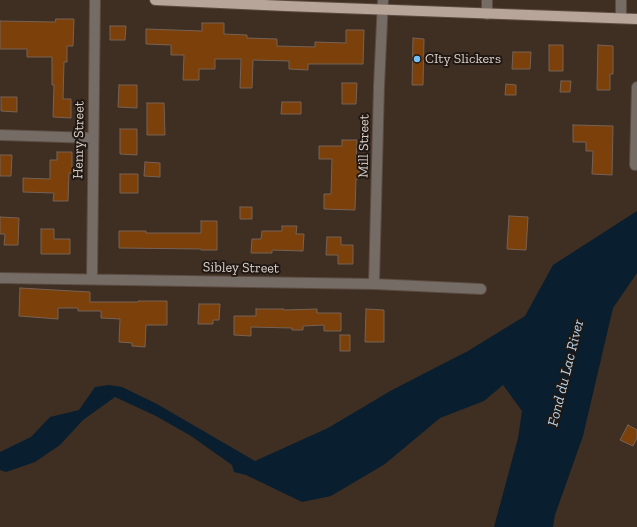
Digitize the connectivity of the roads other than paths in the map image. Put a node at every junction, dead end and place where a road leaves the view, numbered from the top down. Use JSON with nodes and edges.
{"nodes":[{"id":1,"x":95,"y":0,"type":"edge"},
{"id":2,"x":155,"y":0,"type":"edge"},
{"id":3,"x":487,"y":0,"type":"edge"},
{"id":4,"x":621,"y":0,"type":"edge"},
{"id":5,"x":286,"y":3,"type":"edge"},
{"id":6,"x":383,"y":4,"type":"edge"},
{"id":7,"x":487,"y":14,"type":"junction"},
{"id":8,"x":621,"y":18,"type":"junction"},
{"id":9,"x":637,"y":19,"type":"edge"},
{"id":10,"x":637,"y":87,"type":"edge"},
{"id":11,"x":0,"y":135,"type":"edge"},
{"id":12,"x":93,"y":138,"type":"junction"},
{"id":13,"x":635,"y":165,"type":"dead end"},
{"id":14,"x":0,"y":278,"type":"edge"},
{"id":15,"x":92,"y":279,"type":"junction"},
{"id":16,"x":374,"y":284,"type":"junction"},
{"id":17,"x":480,"y":289,"type":"dead end"}],
"edges":[{"from":1,"to":12,"type":"street","name":"Henry Street"},
{"from":2,"to":5,"type":"main road"},
{"from":3,"to":7,"type":"street"},
{"from":4,"to":8,"type":"street"},
{"from":5,"to":6,"type":"main road"},
{"from":6,"to":7,"type":"main road"},
{"from":6,"to":16,"type":"street","name":"Mill Street"},
{"from":7,"to":8,"type":"main road"},
{"from":8,"to":9,"type":"main road"},
{"from":10,"to":13,"type":"street"},
{"from":11,"to":12,"type":"street"},
{"from":12,"to":15,"type":"street","name":"Henry Street"},
{"from":14,"to":15,"type":"street","name":"Sibley Street"},
{"from":15,"to":16,"type":"street","name":"Sibley Street"},
{"from":16,"to":17,"type":"street","name":"Sibley Street"}]}
